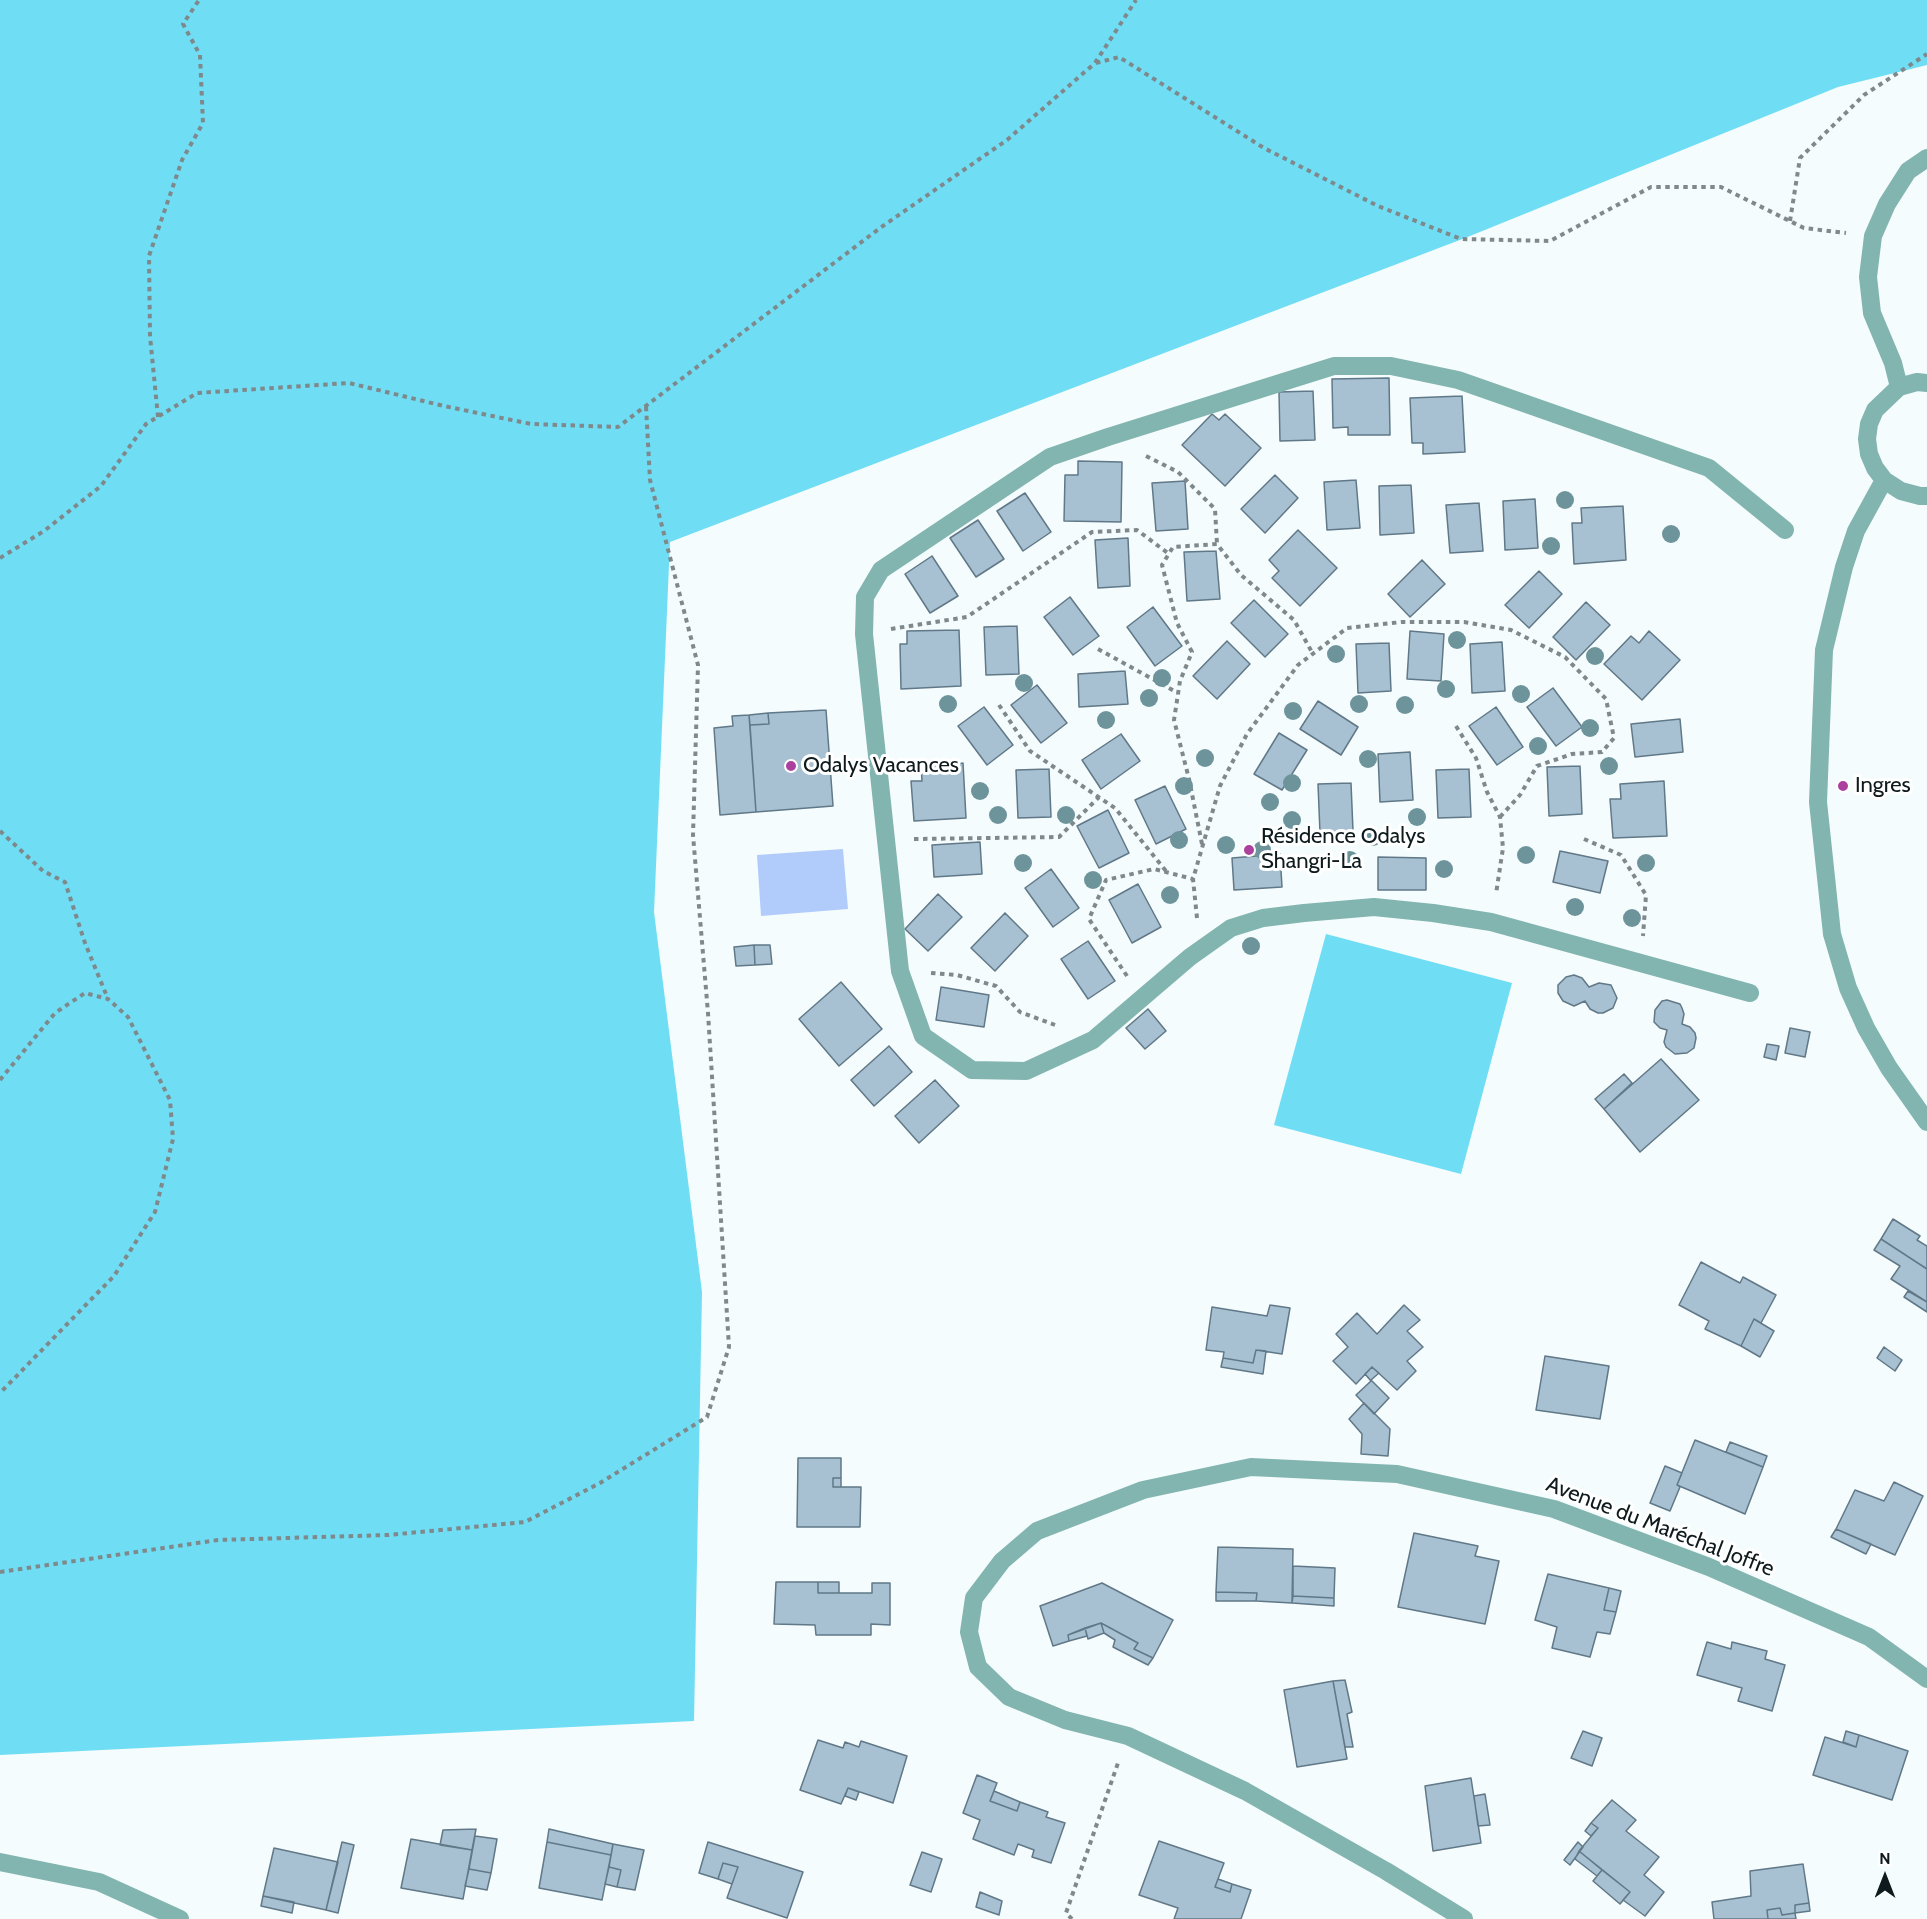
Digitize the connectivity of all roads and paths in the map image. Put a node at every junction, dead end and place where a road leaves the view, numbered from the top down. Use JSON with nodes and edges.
{"nodes":[{"id":1,"x":199,"y":0,"type":"edge"},
{"id":2,"x":1136,"y":0,"type":"edge"},
{"id":3,"x":1927,"y":54,"type":"edge"},
{"id":4,"x":1095,"y":63,"type":"junction"},
{"id":5,"x":1927,"y":158,"type":"edge"},
{"id":6,"x":1790,"y":221,"type":"junction"},
{"id":7,"x":1873,"y":236,"type":"junction"},
{"id":8,"x":1927,"y":383,"type":"edge"},
{"id":9,"x":1899,"y":387,"type":"junction"},
{"id":10,"x":646,"y":406,"type":"junction"},
{"id":11,"x":158,"y":417,"type":"junction"},
{"id":12,"x":1108,"y":437,"type":"junction"},
{"id":13,"x":1884,"y":480,"type":"junction"},
{"id":14,"x":1927,"y":496,"type":"edge"},
{"id":15,"x":1785,"y":530,"type":"dead end"},
{"id":16,"x":1217,"y":544,"type":"junction"},
{"id":17,"x":1169,"y":554,"type":"junction"},
{"id":18,"x":0,"y":558,"type":"edge"},
{"id":19,"x":864,"y":634,"type":"junction"},
{"id":20,"x":1098,"y":649,"type":"dead end"},
{"id":21,"x":1313,"y":654,"type":"junction"},
{"id":22,"x":1178,"y":693,"type":"junction"},
{"id":23,"x":999,"y":705,"type":"dead end"},
{"id":24,"x":1456,"y":726,"type":"dead end"},
{"id":25,"x":1099,"y":797,"type":"junction"},
{"id":26,"x":1500,"y":817,"type":"junction"},
{"id":27,"x":0,"y":831,"type":"edge"},
{"id":28,"x":886,"y":839,"type":"junction"},
{"id":29,"x":1584,"y":839,"type":"dead end"},
{"id":30,"x":1202,"y":847,"type":"junction"},
{"id":31,"x":1166,"y":871,"type":"junction"},
{"id":32,"x":1193,"y":879,"type":"junction"},
{"id":33,"x":1491,"y":922,"type":"junction"},
{"id":34,"x":1200,"y":950,"type":"junction"},
{"id":35,"x":1642,"y":963,"type":"junction"},
{"id":36,"x":900,"y":971,"type":"junction"},
{"id":37,"x":1750,"y":993,"type":"dead end"},
{"id":38,"x":1142,"y":998,"type":"junction"},
{"id":39,"x":108,"y":999,"type":"junction"},
{"id":40,"x":1093,"y":1040,"type":"junction"},
{"id":41,"x":0,"y":1080,"type":"edge"},
{"id":42,"x":1927,"y":1122,"type":"edge"},
{"id":43,"x":0,"y":1393,"type":"edge"},
{"id":44,"x":0,"y":1572,"type":"edge"},
{"id":45,"x":1927,"y":1679,"type":"edge"},
{"id":46,"x":1128,"y":1736,"type":"junction"},
{"id":47,"x":0,"y":1862,"type":"edge"},
{"id":48,"x":180,"y":1919,"type":"edge"},
{"id":49,"x":1072,"y":1919,"type":"edge"},
{"id":50,"x":1464,"y":1919,"type":"edge"}],
"edges":[{"from":1,"to":11,"type":"path"},
{"from":2,"to":4,"type":"path"},
{"from":3,"to":6,"type":"path"},
{"from":4,"to":6,"type":"path"},
{"from":4,"to":10,"type":"path"},
{"from":5,"to":7,"type":"street"},
{"from":6,"to":7,"type":"path"},
{"from":7,"to":9,"type":"street"},
{"from":8,"to":9,"type":"street"},
{"from":9,"to":13,"type":"street"},
{"from":10,"to":11,"type":"path"},
{"from":10,"to":44,"type":"path"},
{"from":11,"to":18,"type":"path"},
{"from":12,"to":15,"type":"street"},
{"from":12,"to":16,"type":"path"},
{"from":12,"to":19,"type":"street"},
{"from":13,"to":14,"type":"street"},
{"from":13,"to":42,"type":"street"},
{"from":16,"to":17,"type":"path"},
{"from":16,"to":21,"type":"path"},
{"from":17,"to":19,"type":"path"},
{"from":17,"to":22,"type":"path"},
{"from":19,"to":28,"type":"street"},
{"from":20,"to":22,"type":"path"},
{"from":21,"to":26,"type":"path"},
{"from":21,"to":30,"type":"path"},
{"from":22,"to":30,"type":"path"},
{"from":23,"to":25,"type":"path"},
{"from":24,"to":26,"type":"path"},
{"from":25,"to":28,"type":"path"},
{"from":25,"to":31,"type":"path"},
{"from":26,"to":33,"type":"path"},
{"from":27,"to":39,"type":"path"},
{"from":28,"to":36,"type":"street"},
{"from":29,"to":35,"type":"path"},
{"from":30,"to":32,"type":"path"},
{"from":31,"to":32,"type":"path"},
{"from":31,"to":38,"type":"path"},
{"from":32,"to":34,"type":"path"},
{"from":33,"to":34,"type":"street"},
{"from":33,"to":35,"type":"street"},
{"from":34,"to":38,"type":"street"},
{"from":35,"to":37,"type":"street"},
{"from":36,"to":40,"type":"path"},
{"from":36,"to":40,"type":"street"},
{"from":38,"to":40,"type":"street"},
{"from":39,"to":41,"type":"path"},
{"from":39,"to":43,"type":"path"},
{"from":45,"to":46,"type":"street","name":"Avenue du Maréchal Joffre"},
{"from":46,"to":49,"type":"path"},
{"from":46,"to":50,"type":"street","name":"Avenue du Maréchal Joffre"},
{"from":47,"to":48,"type":"street"}]}
